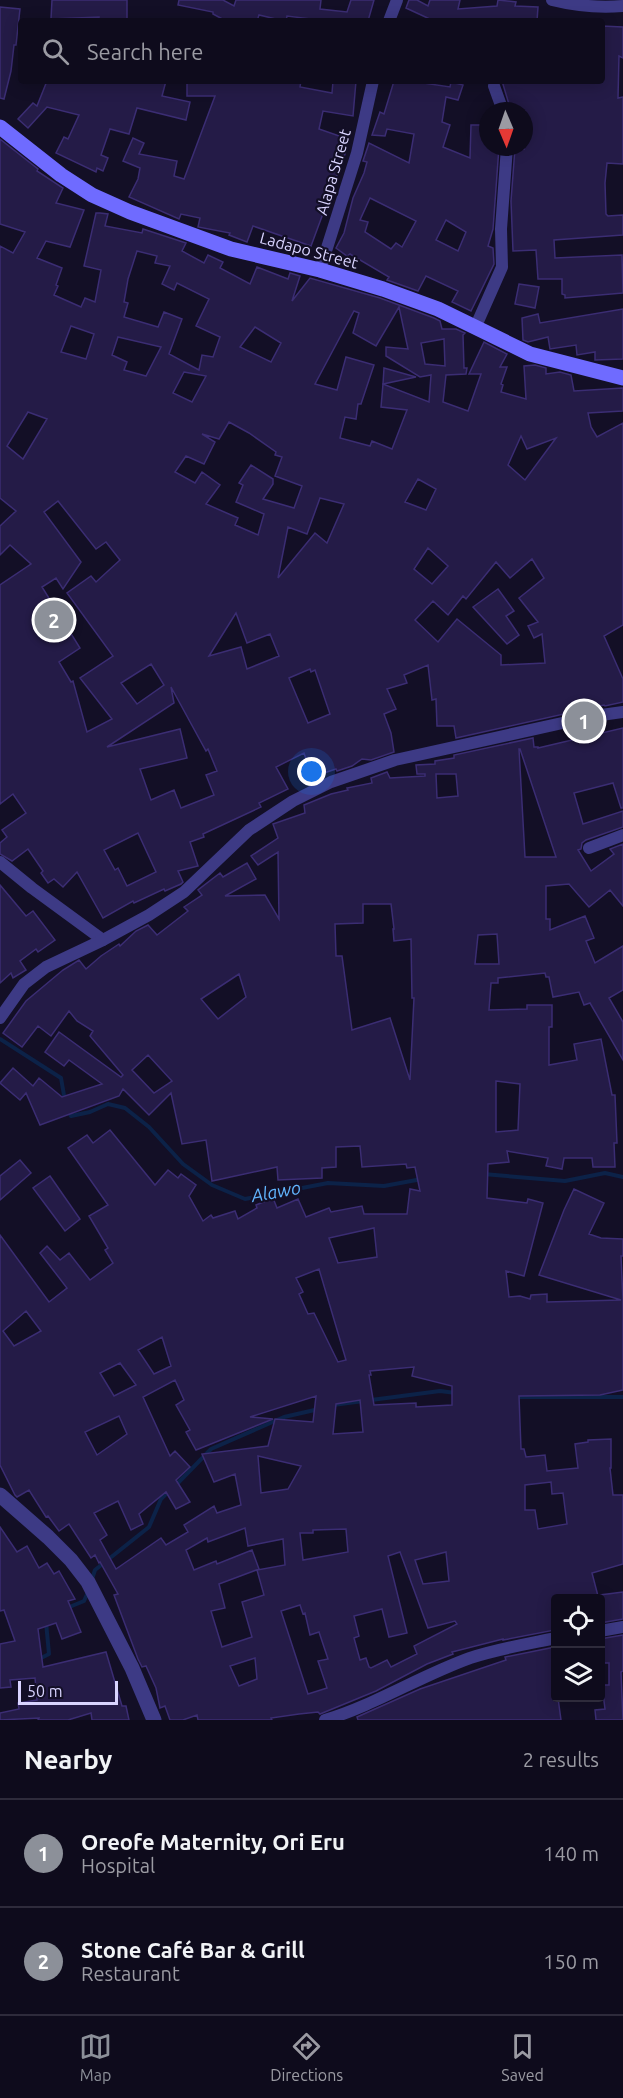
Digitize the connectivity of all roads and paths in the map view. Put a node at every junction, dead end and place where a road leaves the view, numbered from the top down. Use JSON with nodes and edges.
{"nodes":[{"id":1,"x":397,"y":0,"type":"edge"},
{"id":2,"x":552,"y":0,"type":"edge"},
{"id":3,"x":623,"y":6,"type":"edge"},
{"id":4,"x":390,"y":18,"type":"edge"},
{"id":5,"x":372,"y":84,"type":"edge"},
{"id":6,"x":494,"y":86,"type":"dead end"},
{"id":7,"x":500,"y":102,"type":"edge"},
{"id":8,"x":0,"y":128,"type":"edge"},
{"id":9,"x":506,"y":156,"type":"edge"},
{"id":10,"x":320,"y":270,"type":"junction"},
{"id":11,"x":474,"y":328,"type":"junction"},
{"id":12,"x":623,"y":378,"type":"edge"},
{"id":13,"x":623,"y":712,"type":"edge"},
{"id":14,"x":623,"y":835,"type":"edge"},
{"id":15,"x":589,"y":848,"type":"dead end"},
{"id":16,"x":0,"y":862,"type":"edge"},
{"id":17,"x":103,"y":940,"type":"junction"},
{"id":18,"x":0,"y":1018,"type":"edge"},
{"id":19,"x":0,"y":1495,"type":"edge"},
{"id":20,"x":623,"y":1627,"type":"edge"},
{"id":21,"x":605,"y":1630,"type":"edge"},
{"id":22,"x":551,"y":1639,"type":"edge"},
{"id":23,"x":154,"y":1720,"type":"edge"},
{"id":24,"x":325,"y":1720,"type":"edge"}],
"edges":[{"from":1,"to":4,"type":"street"},
{"from":2,"to":3,"type":"street"},
{"from":5,"to":10,"type":"street","name":"Alapa Street"},
{"from":6,"to":7,"type":"street"},
{"from":8,"to":10,"type":"main road","name":"Ladapo Street"},
{"from":9,"to":11,"type":"street"},
{"from":10,"to":11,"type":"main road","name":"Ladapo Street"},
{"from":11,"to":12,"type":"main road","name":"Ladapo Street"},
{"from":13,"to":17,"type":"street"},
{"from":14,"to":15,"type":"street"},
{"from":16,"to":17,"type":"street"},
{"from":17,"to":18,"type":"street"},
{"from":19,"to":23,"type":"street"},
{"from":20,"to":21,"type":"street"},
{"from":22,"to":24,"type":"street"}]}
